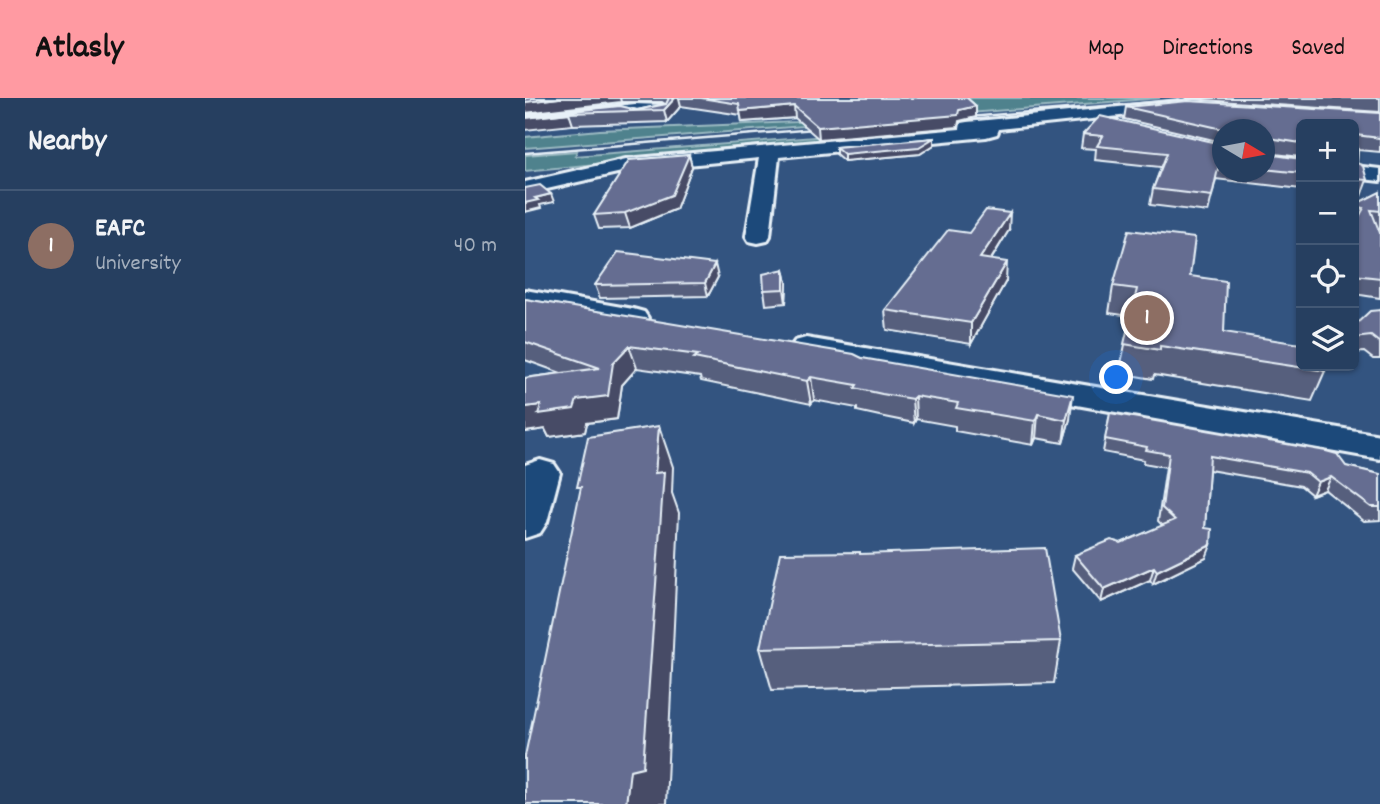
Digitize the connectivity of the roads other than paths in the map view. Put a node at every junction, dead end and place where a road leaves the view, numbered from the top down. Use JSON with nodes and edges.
{"nodes":[{"id":1,"x":1195,"y":106,"type":"edge"},
{"id":2,"x":621,"y":110,"type":"edge"},
{"id":3,"x":1077,"y":115,"type":"junction"},
{"id":4,"x":525,"y":121,"type":"edge"},
{"id":5,"x":1125,"y":128,"type":"edge"},
{"id":6,"x":770,"y":151,"type":"junction"},
{"id":7,"x":1359,"y":173,"type":"edge"},
{"id":8,"x":1380,"y":175,"type":"edge"},
{"id":9,"x":525,"y":188,"type":"edge"},
{"id":10,"x":758,"y":236,"type":"dead end"},
{"id":11,"x":525,"y":299,"type":"edge"},
{"id":12,"x":667,"y":324,"type":"edge"},
{"id":13,"x":776,"y":343,"type":"edge"},
{"id":14,"x":1380,"y":447,"type":"edge"},
{"id":15,"x":540,"y":473,"type":"dead end"},
{"id":16,"x":525,"y":523,"type":"edge"}],
"edges":[{"from":1,"to":3,"type":"street"},
{"from":2,"to":4,"type":"street"},
{"from":3,"to":5,"type":"street"},
{"from":3,"to":6,"type":"street"},
{"from":6,"to":9,"type":"street"},
{"from":6,"to":10,"type":"street"},
{"from":7,"to":8,"type":"street"},
{"from":11,"to":12,"type":"street"},
{"from":13,"to":14,"type":"street"},
{"from":15,"to":16,"type":"street"}]}
